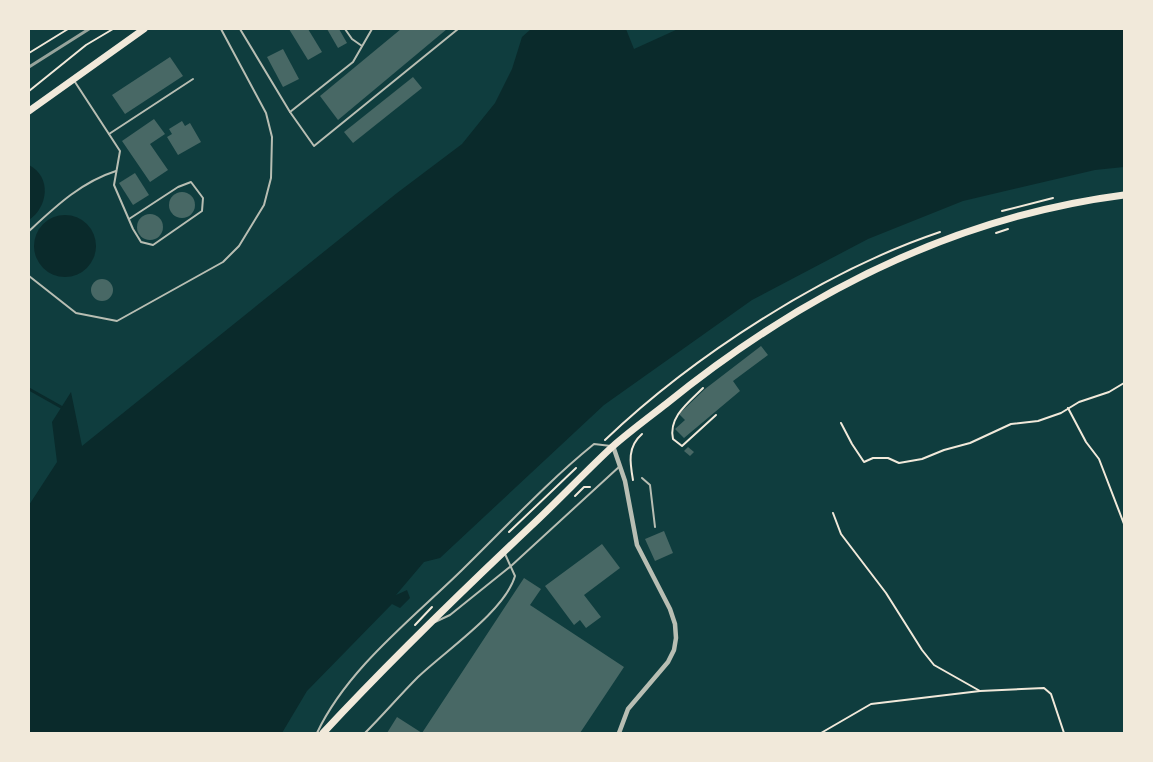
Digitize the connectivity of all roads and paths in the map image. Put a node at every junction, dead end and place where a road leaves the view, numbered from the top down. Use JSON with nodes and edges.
{"nodes":[{"id":1,"x":68,"y":29,"type":"edge"},
{"id":2,"x":113,"y":29,"type":"edge"},
{"id":3,"x":144,"y":29,"type":"edge"},
{"id":4,"x":221,"y":29,"type":"edge"},
{"id":5,"x":240,"y":29,"type":"edge"},
{"id":6,"x":345,"y":29,"type":"edge"},
{"id":7,"x":372,"y":29,"type":"edge"},
{"id":8,"x":458,"y":29,"type":"edge"},
{"id":9,"x":362,"y":46,"type":"junction"},
{"id":10,"x":29,"y":54,"type":"edge"},
{"id":11,"x":72,"y":78,"type":"junction"},
{"id":12,"x":193,"y":79,"type":"dead end"},
{"id":13,"x":29,"y":91,"type":"edge"},
{"id":14,"x":29,"y":110,"type":"edge"},
{"id":15,"x":290,"y":112,"type":"junction"},
{"id":16,"x":109,"y":134,"type":"junction"},
{"id":17,"x":116,"y":171,"type":"junction"},
{"id":18,"x":1124,"y":195,"type":"edge"},
{"id":19,"x":1058,"y":198,"type":"dead end"},
{"id":20,"x":996,"y":213,"type":"dead end"},
{"id":21,"x":130,"y":219,"type":"junction"},
{"id":22,"x":1012,"y":228,"type":"dead end"},
{"id":23,"x":29,"y":230,"type":"edge"},
{"id":24,"x":940,"y":232,"type":"dead end"},
{"id":25,"x":993,"y":233,"type":"dead end"},
{"id":26,"x":29,"y":276,"type":"edge"},
{"id":27,"x":1124,"y":383,"type":"edge"},
{"id":28,"x":700,"y":385,"type":"dead end"},
{"id":29,"x":1068,"y":408,"type":"junction"},
{"id":30,"x":716,"y":415,"type":"dead end"},
{"id":31,"x":840,"y":423,"type":"dead end"},
{"id":32,"x":643,"y":433,"type":"dead end"},
{"id":33,"x":600,"y":445,"type":"junction"},
{"id":34,"x":613,"y":446,"type":"junction"},
{"id":35,"x":579,"y":465,"type":"dead end"},
{"id":36,"x":620,"y":466,"type":"junction"},
{"id":37,"x":642,"y":478,"type":"dead end"},
{"id":38,"x":633,"y":480,"type":"dead end"},
{"id":39,"x":598,"y":485,"type":"junction"},
{"id":40,"x":571,"y":500,"type":"dead end"},
{"id":41,"x":833,"y":513,"type":"dead end"},
{"id":42,"x":1124,"y":524,"type":"edge"},
{"id":43,"x":655,"y":526,"type":"dead end"},
{"id":44,"x":509,"y":532,"type":"dead end"},
{"id":45,"x":503,"y":552,"type":"junction"},
{"id":46,"x":511,"y":566,"type":"junction"},
{"id":47,"x":433,"y":606,"type":"dead end"},
{"id":48,"x":413,"y":627,"type":"dead end"},
{"id":49,"x":422,"y":629,"type":"junction"},
{"id":50,"x":980,"y":691,"type":"junction"},
{"id":51,"x":317,"y":733,"type":"edge"},
{"id":52,"x":323,"y":733,"type":"edge"},
{"id":53,"x":365,"y":733,"type":"edge"},
{"id":54,"x":618,"y":733,"type":"edge"},
{"id":55,"x":821,"y":733,"type":"edge"},
{"id":56,"x":1064,"y":733,"type":"edge"}],
"edges":[{"from":1,"to":10,"type":"path"},
{"from":2,"to":13,"type":"path"},
{"from":3,"to":11,"type":"main road"},
{"from":4,"to":26,"type":"lane"},
{"from":5,"to":15,"type":"lane"},
{"from":6,"to":9,"type":"lane"},
{"from":7,"to":9,"type":"lane"},
{"from":8,"to":15,"type":"lane"},
{"from":9,"to":15,"type":"lane"},
{"from":11,"to":14,"type":"main road"},
{"from":11,"to":16,"type":"lane"},
{"from":12,"to":16,"type":"lane"},
{"from":16,"to":17,"type":"lane"},
{"from":17,"to":21,"type":"lane"},
{"from":17,"to":23,"type":"lane"},
{"from":18,"to":34,"type":"main road"},
{"from":19,"to":20,"type":"path"},
{"from":21,"to":21,"type":"lane"},
{"from":22,"to":25,"type":"path"},
{"from":24,"to":33,"type":"path"},
{"from":27,"to":29,"type":"path"},
{"from":28,"to":30,"type":"path"},
{"from":29,"to":31,"type":"path"},
{"from":29,"to":42,"type":"path"},
{"from":32,"to":38,"type":"path"},
{"from":33,"to":34,"type":"lane"},
{"from":33,"to":51,"type":"lane"},
{"from":34,"to":36,"type":"street"},
{"from":34,"to":45,"type":"main road"},
{"from":35,"to":44,"type":"path"},
{"from":36,"to":39,"type":"lane"},
{"from":36,"to":54,"type":"street"},
{"from":37,"to":43,"type":"lane"},
{"from":39,"to":40,"type":"path"},
{"from":39,"to":46,"type":"lane"},
{"from":41,"to":50,"type":"path"},
{"from":45,"to":46,"type":"lane"},
{"from":45,"to":49,"type":"main road"},
{"from":46,"to":49,"type":"lane"},
{"from":46,"to":53,"type":"lane"},
{"from":47,"to":48,"type":"path"},
{"from":49,"to":52,"type":"main road"},
{"from":50,"to":55,"type":"path"},
{"from":50,"to":56,"type":"path"}]}
